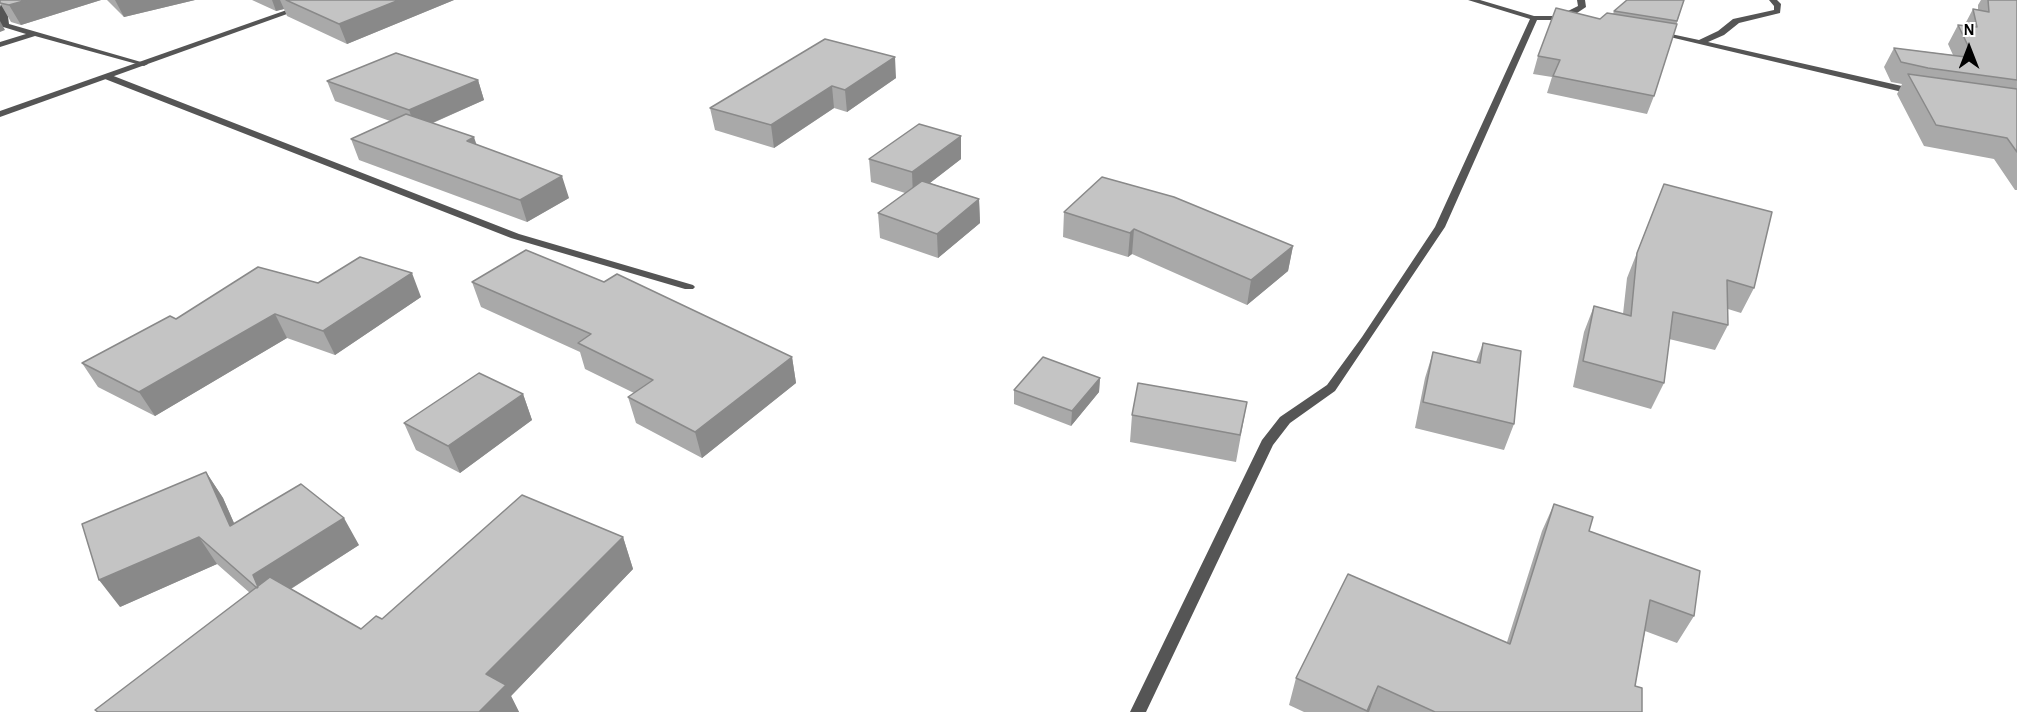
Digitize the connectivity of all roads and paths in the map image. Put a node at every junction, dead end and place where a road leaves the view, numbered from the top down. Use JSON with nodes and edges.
{"nodes":[{"id":1,"x":6,"y":0,"type":"edge"},
{"id":2,"x":322,"y":0,"type":"edge"},
{"id":3,"x":1472,"y":0,"type":"edge"},
{"id":4,"x":1581,"y":0,"type":"edge"},
{"id":5,"x":1773,"y":0,"type":"edge"},
{"id":6,"x":1534,"y":18,"type":"junction"},
{"id":7,"x":1556,"y":18,"type":"junction"},
{"id":8,"x":1579,"y":21,"type":"edge"},
{"id":9,"x":2,"y":25,"type":"edge"},
{"id":10,"x":1646,"y":32,"type":"edge"},
{"id":11,"x":38,"y":33,"type":"junction"},
{"id":12,"x":1702,"y":42,"type":"junction"},
{"id":13,"x":0,"y":45,"type":"edge"},
{"id":14,"x":144,"y":64,"type":"junction"},
{"id":15,"x":108,"y":77,"type":"junction"},
{"id":16,"x":1928,"y":94,"type":"edge"},
{"id":17,"x":0,"y":114,"type":"edge"},
{"id":18,"x":689,"y":287,"type":"dead end"},
{"id":19,"x":1138,"y":712,"type":"edge"}],
"edges":[{"from":1,"to":9,"type":"street"},
{"from":2,"to":14,"type":"street"},
{"from":3,"to":6,"type":"street"},
{"from":4,"to":7,"type":"street"},
{"from":5,"to":12,"type":"street"},
{"from":6,"to":7,"type":"street"},
{"from":6,"to":19,"type":"street"},
{"from":7,"to":8,"type":"street"},
{"from":9,"to":11,"type":"street"},
{"from":10,"to":12,"type":"street"},
{"from":11,"to":13,"type":"street"},
{"from":11,"to":14,"type":"street"},
{"from":12,"to":16,"type":"street"},
{"from":14,"to":15,"type":"street"},
{"from":15,"to":17,"type":"street"},
{"from":15,"to":18,"type":"street"}]}
